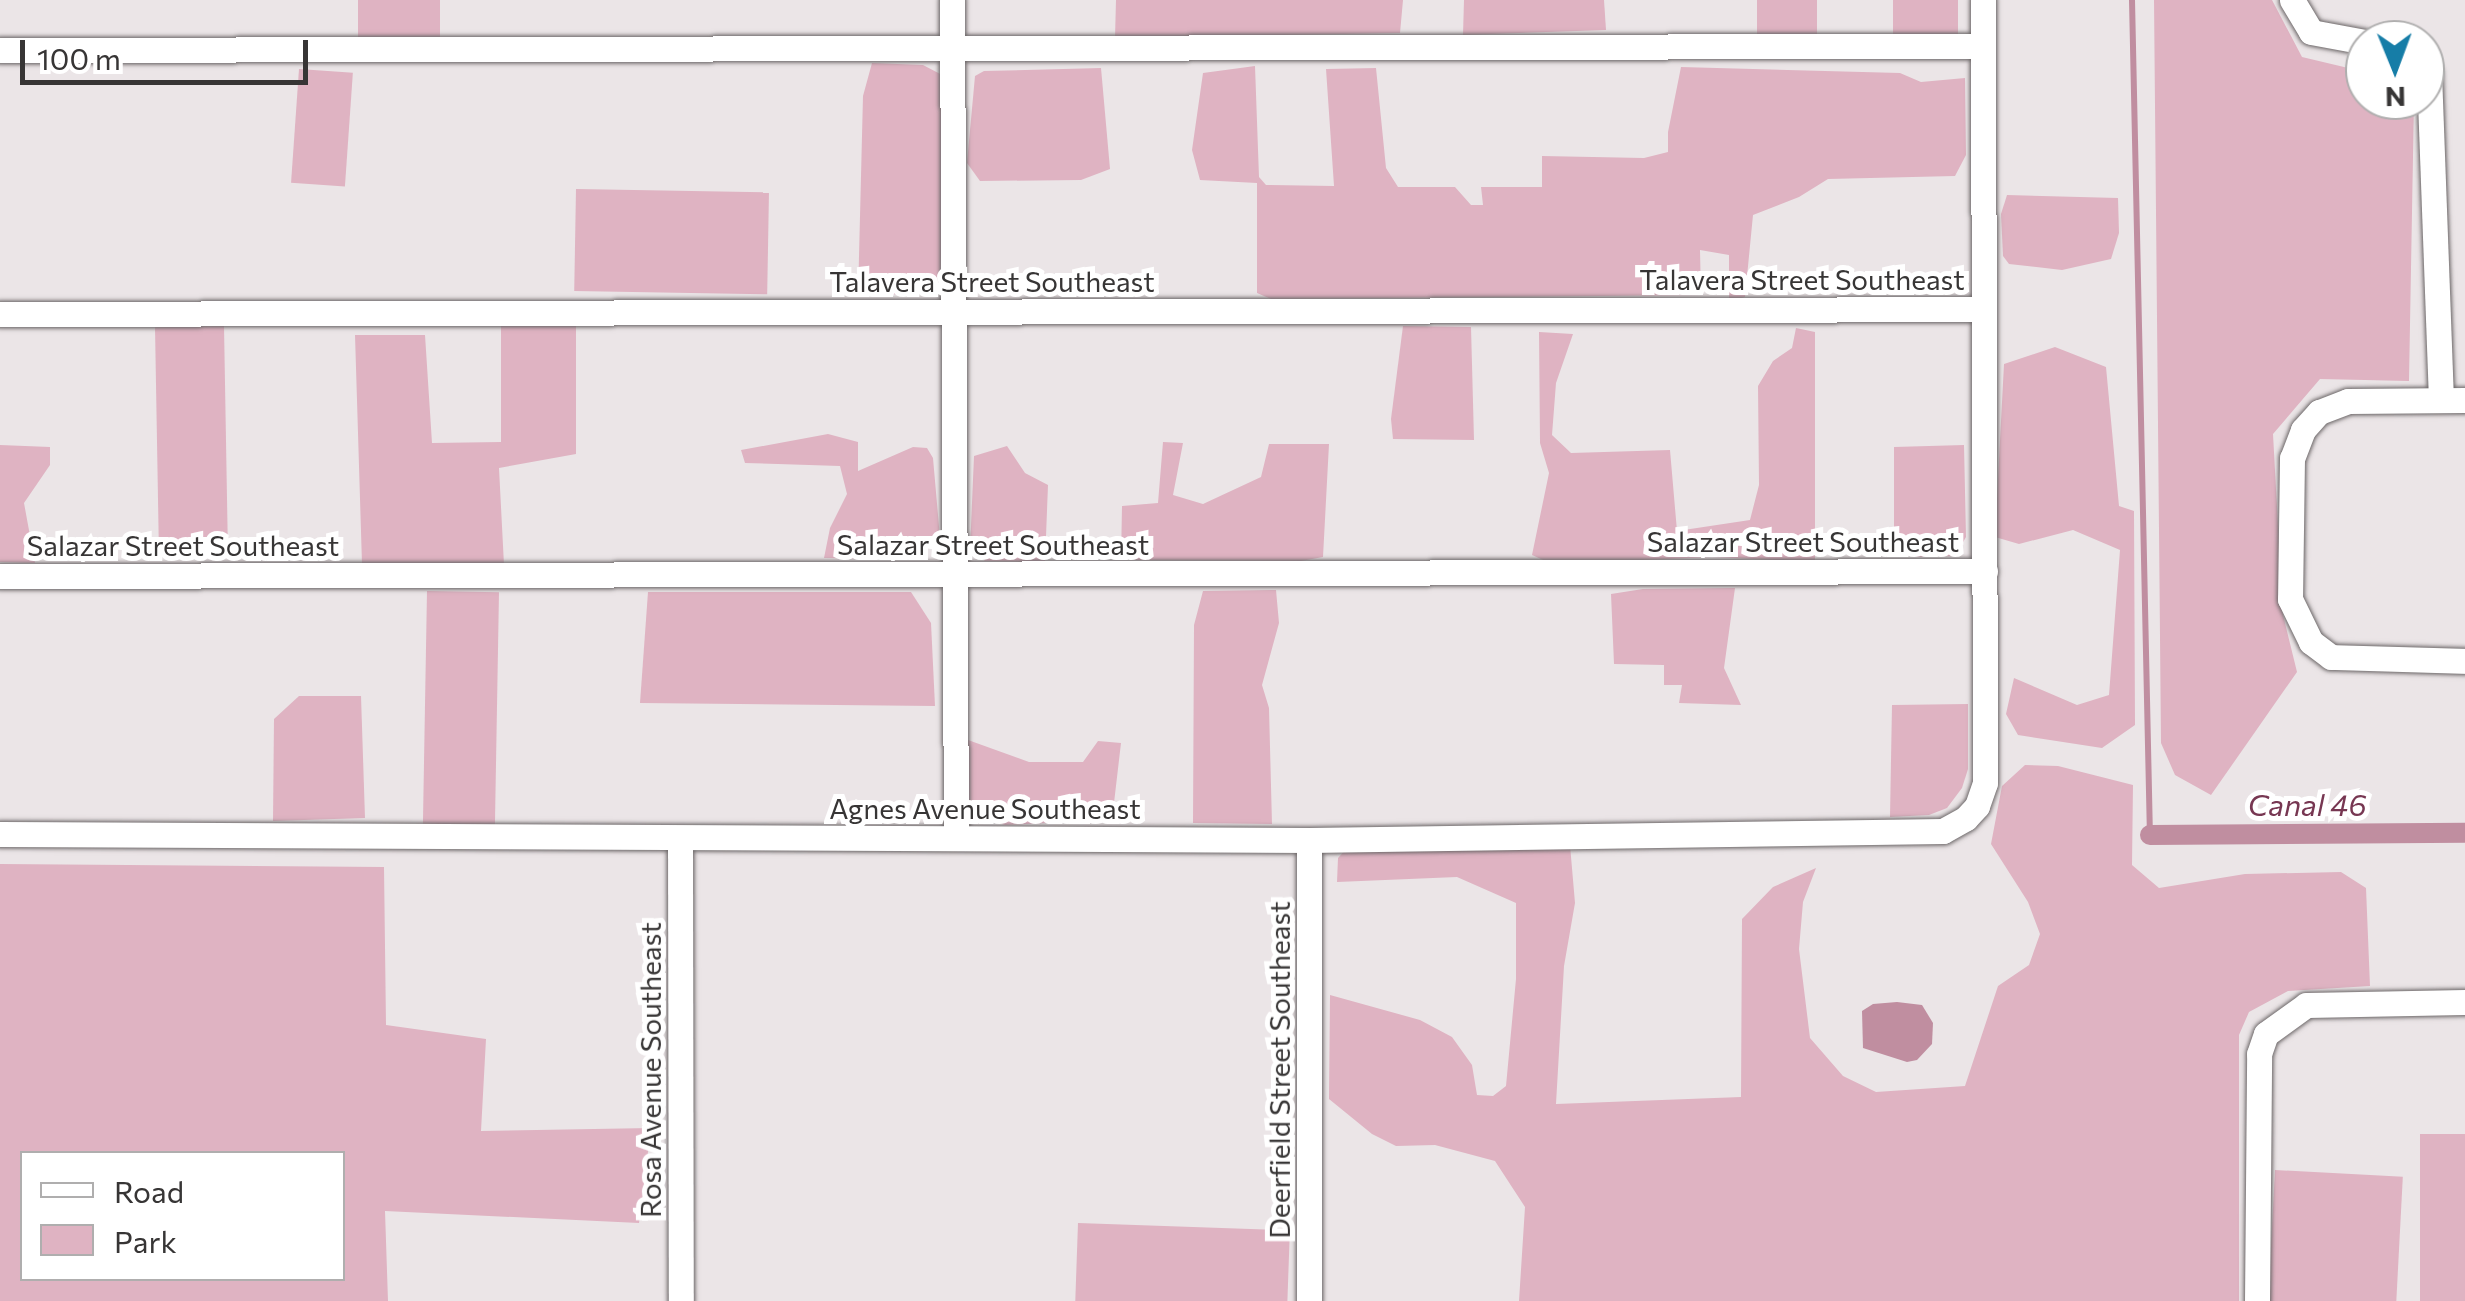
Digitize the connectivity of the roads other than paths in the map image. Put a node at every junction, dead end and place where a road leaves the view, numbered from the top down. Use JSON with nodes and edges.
{"nodes":[{"id":1,"x":952,"y":0,"type":"edge"},
{"id":2,"x":1983,"y":0,"type":"edge"},
{"id":3,"x":2292,"y":0,"type":"edge"},
{"id":4,"x":2345,"y":38,"type":"edge"},
{"id":5,"x":1983,"y":46,"type":"junction"},
{"id":6,"x":952,"y":48,"type":"junction"},
{"id":7,"x":0,"y":50,"type":"edge"},
{"id":8,"x":2432,"y":120,"type":"edge"},
{"id":9,"x":1983,"y":308,"type":"junction"},
{"id":10,"x":954,"y":311,"type":"junction"},
{"id":11,"x":0,"y":314,"type":"edge"},
{"id":12,"x":2453,"y":400,"type":"edge"},
{"id":13,"x":1986,"y":571,"type":"junction"},
{"id":14,"x":952,"y":574,"type":"junction"},
{"id":15,"x":0,"y":576,"type":"edge"},
{"id":16,"x":2465,"y":661,"type":"edge"},
{"id":17,"x":0,"y":834,"type":"edge"},
{"id":18,"x":956,"y":836,"type":"junction"},
{"id":19,"x":680,"y":839,"type":"junction"},
{"id":20,"x":1310,"y":840,"type":"junction"},
{"id":21,"x":2465,"y":1002,"type":"edge"},
{"id":22,"x":681,"y":1301,"type":"edge"},
{"id":23,"x":1309,"y":1301,"type":"edge"},
{"id":24,"x":2257,"y":1301,"type":"edge"}],
"edges":[{"from":1,"to":6,"type":"street"},
{"from":2,"to":5,"type":"street"},
{"from":3,"to":4,"type":"street"},
{"from":5,"to":6,"type":"street"},
{"from":5,"to":9,"type":"street"},
{"from":6,"to":7,"type":"street"},
{"from":6,"to":10,"type":"street"},
{"from":8,"to":12,"type":"street"},
{"from":9,"to":10,"type":"street","name":"Talavera Street Southeast"},
{"from":9,"to":13,"type":"street"},
{"from":10,"to":11,"type":"street","name":"Talavera Street Southeast"},
{"from":10,"to":14,"type":"street"},
{"from":12,"to":16,"type":"street"},
{"from":13,"to":14,"type":"street","name":"Salazar Street Southeast"},
{"from":13,"to":20,"type":"street","name":"Agnes Avenue Southeast"},
{"from":14,"to":15,"type":"street","name":"Salazar Street Southeast"},
{"from":14,"to":18,"type":"street"},
{"from":17,"to":19,"type":"street","name":"Agnes Avenue Southeast"},
{"from":18,"to":19,"type":"street","name":"Agnes Avenue Southeast"},
{"from":18,"to":20,"type":"street","name":"Agnes Avenue Southeast"},
{"from":19,"to":22,"type":"street","name":"Rosa Avenue Southeast"},
{"from":20,"to":23,"type":"street","name":"Deerfield Street Southeast"},
{"from":21,"to":24,"type":"street"}]}
